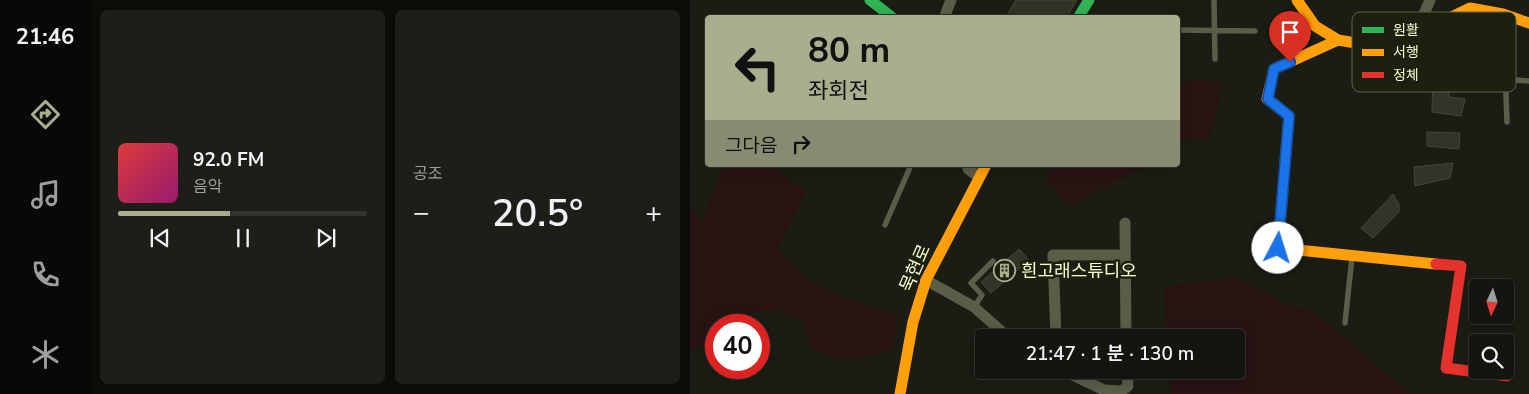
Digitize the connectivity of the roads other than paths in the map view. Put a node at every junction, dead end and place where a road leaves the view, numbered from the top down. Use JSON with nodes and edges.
{"nodes":[{"id":1,"x":870,"y":0,"type":"edge"},
{"id":2,"x":951,"y":0,"type":"edge"},
{"id":3,"x":1089,"y":0,"type":"edge"},
{"id":4,"x":1214,"y":0,"type":"edge"},
{"id":5,"x":1297,"y":0,"type":"edge"},
{"id":6,"x":1430,"y":0,"type":"edge"},
{"id":7,"x":1425,"y":12,"type":"edge"},
{"id":8,"x":1462,"y":12,"type":"edge"},
{"id":9,"x":1492,"y":12,"type":"edge"},
{"id":10,"x":889,"y":15,"type":"edge"},
{"id":11,"x":945,"y":15,"type":"edge"},
{"id":12,"x":1080,"y":15,"type":"edge"},
{"id":13,"x":1516,"y":18,"type":"edge"},
{"id":14,"x":1529,"y":23,"type":"edge"},
{"id":15,"x":1180,"y":30,"type":"edge"},
{"id":16,"x":1214,"y":30,"type":"junction"},
{"id":17,"x":1255,"y":30,"type":"dead end"},
{"id":18,"x":1338,"y":40,"type":"junction"},
{"id":19,"x":1352,"y":42,"type":"edge"},
{"id":20,"x":1215,"y":59,"type":"dead end"},
{"id":21,"x":1516,"y":80,"type":"edge"},
{"id":22,"x":1529,"y":81,"type":"edge"},
{"id":23,"x":1505,"y":92,"type":"edge"},
{"id":24,"x":1507,"y":122,"type":"dead end"},
{"id":25,"x":911,"y":167,"type":"edge"},
{"id":26,"x":968,"y":167,"type":"edge"},
{"id":27,"x":985,"y":167,"type":"edge"},
{"id":28,"x":979,"y":177,"type":"junction"},
{"id":29,"x":1125,"y":223,"type":"dead end"},
{"id":30,"x":885,"y":225,"type":"dead end"},
{"id":31,"x":1124,"y":255,"type":"junction"},
{"id":32,"x":1353,"y":255,"type":"junction"},
{"id":33,"x":993,"y":260,"type":"dead end"},
{"id":34,"x":926,"y":280,"type":"junction"},
{"id":35,"x":974,"y":307,"type":"junction"},
{"id":36,"x":1345,"y":323,"type":"dead end"},
{"id":37,"x":999,"y":329,"type":"edge"},
{"id":38,"x":1056,"y":329,"type":"edge"},
{"id":39,"x":1126,"y":329,"type":"edge"},
{"id":40,"x":1469,"y":371,"type":"edge"},
{"id":41,"x":1081,"y":379,"type":"edge"},
{"id":42,"x":1128,"y":379,"type":"edge"},
{"id":43,"x":900,"y":394,"type":"edge"}],
"edges":[{"from":1,"to":10,"type":"street"},
{"from":2,"to":11,"type":"street"},
{"from":3,"to":12,"type":"street"},
{"from":4,"to":16,"type":"lane"},
{"from":5,"to":18,"type":"street"},
{"from":6,"to":7,"type":"street"},
{"from":8,"to":9,"type":"street"},
{"from":13,"to":14,"type":"street"},
{"from":15,"to":16,"type":"lane"},
{"from":16,"to":17,"type":"lane"},
{"from":16,"to":20,"type":"lane"},
{"from":18,"to":19,"type":"street"},
{"from":18,"to":32,"type":"street"},
{"from":21,"to":22,"type":"lane"},
{"from":23,"to":24,"type":"lane"},
{"from":25,"to":30,"type":"lane"},
{"from":26,"to":28,"type":"street"},
{"from":27,"to":28,"type":"street","name":"묵현로"},
{"from":28,"to":34,"type":"street","name":"묵현로"},
{"from":29,"to":31,"type":"street"},
{"from":31,"to":38,"type":"street"},
{"from":31,"to":39,"type":"street"},
{"from":32,"to":36,"type":"lane"},
{"from":32,"to":40,"type":"street"},
{"from":33,"to":35,"type":"lane"},
{"from":34,"to":35,"type":"street"},
{"from":34,"to":43,"type":"street","name":"묵현로"},
{"from":35,"to":37,"type":"street"},
{"from":41,"to":42,"type":"street"}]}
